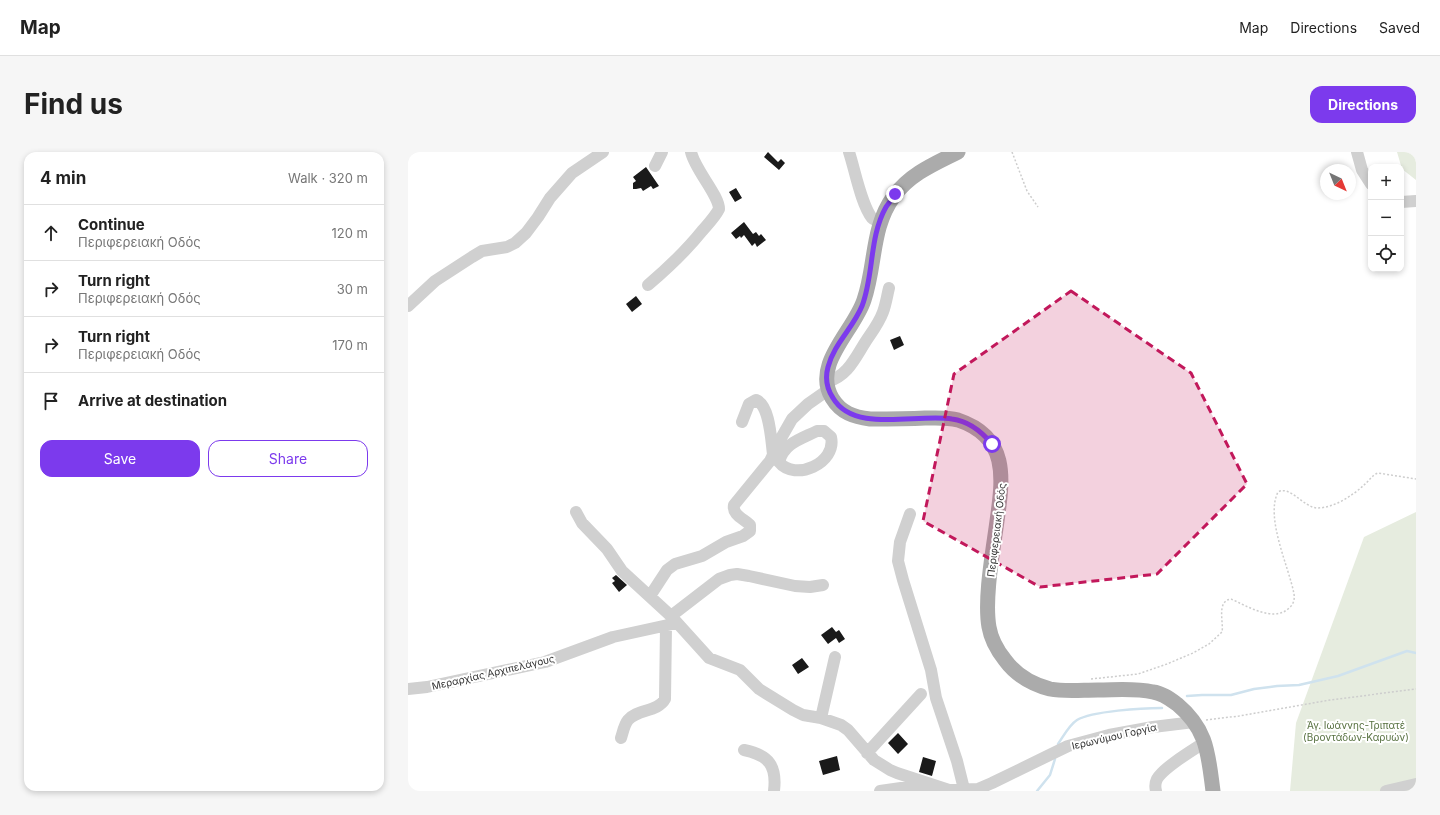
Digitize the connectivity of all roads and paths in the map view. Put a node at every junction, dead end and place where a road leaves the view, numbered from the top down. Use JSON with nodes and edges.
{"nodes":[{"id":1,"x":603,"y":152,"type":"edge"},
{"id":2,"x":662,"y":152,"type":"edge"},
{"id":3,"x":690,"y":152,"type":"edge"},
{"id":4,"x":849,"y":152,"type":"edge"},
{"id":5,"x":958,"y":152,"type":"edge"},
{"id":6,"x":1012,"y":152,"type":"edge"},
{"id":7,"x":1357,"y":152,"type":"edge"},
{"id":8,"x":655,"y":166,"type":"dead end"},
{"id":9,"x":1368,"y":179,"type":"edge"},
{"id":10,"x":1416,"y":201,"type":"edge"},
{"id":11,"x":1404,"y":202,"type":"edge"},
{"id":12,"x":1038,"y":207,"type":"dead end"},
{"id":13,"x":880,"y":222,"type":"junction"},
{"id":14,"x":648,"y":284,"type":"dead end"},
{"id":15,"x":889,"y":288,"type":"dead end"},
{"id":16,"x":408,"y":306,"type":"edge"},
{"id":17,"x":827,"y":386,"type":"junction"},
{"id":18,"x":742,"y":422,"type":"dead end"},
{"id":19,"x":773,"y":454,"type":"junction"},
{"id":20,"x":1416,"y":479,"type":"edge"},
{"id":21,"x":576,"y":512,"type":"dead end"},
{"id":22,"x":910,"y":514,"type":"dead end"},
{"id":23,"x":823,"y":585,"type":"dead end"},
{"id":24,"x":650,"y":596,"type":"junction"},
{"id":25,"x":672,"y":622,"type":"junction"},
{"id":26,"x":835,"y":657,"type":"dead end"},
{"id":27,"x":408,"y":689,"type":"edge"},
{"id":28,"x":1416,"y":689,"type":"edge"},
{"id":29,"x":1086,"y":690,"type":"junction"},
{"id":30,"x":921,"y":694,"type":"dead end"},
{"id":31,"x":821,"y":718,"type":"junction"},
{"id":32,"x":1194,"y":722,"type":"junction"},
{"id":33,"x":621,"y":738,"type":"dead end"},
{"id":34,"x":1205,"y":742,"type":"junction"},
{"id":35,"x":744,"y":750,"type":"dead end"},
{"id":36,"x":867,"y":753,"type":"junction"},
{"id":37,"x":1416,"y":784,"type":"edge"},
{"id":38,"x":934,"y":786,"type":"junction"},
{"id":39,"x":964,"y":789,"type":"junction"},
{"id":40,"x":774,"y":791,"type":"edge"},
{"id":41,"x":880,"y":791,"type":"edge"},
{"id":42,"x":949,"y":791,"type":"edge"},
{"id":43,"x":1156,"y":791,"type":"edge"},
{"id":44,"x":1213,"y":791,"type":"edge"},
{"id":45,"x":1386,"y":791,"type":"edge"}],
"edges":[{"from":1,"to":16,"type":"street"},
{"from":2,"to":8,"type":"street"},
{"from":3,"to":14,"type":"street"},
{"from":4,"to":13,"type":"street"},
{"from":5,"to":13,"type":"main road"},
{"from":6,"to":12,"type":"path"},
{"from":7,"to":9,"type":"street"},
{"from":10,"to":11,"type":"street"},
{"from":13,"to":17,"type":"main road"},
{"from":15,"to":17,"type":"street"},
{"from":17,"to":19,"type":"street"},
{"from":17,"to":29,"type":"main road","name":"Περιφερειακή Οδός"},
{"from":18,"to":19,"type":"street"},
{"from":19,"to":24,"type":"street"},
{"from":20,"to":29,"type":"path"},
{"from":21,"to":24,"type":"street"},
{"from":22,"to":39,"type":"street"},
{"from":23,"to":25,"type":"street"},
{"from":24,"to":25,"type":"street"},
{"from":25,"to":27,"type":"street","name":"Μεραρχίας Αρχιπελάγους"},
{"from":25,"to":31,"type":"street"},
{"from":25,"to":33,"type":"street"},
{"from":26,"to":31,"type":"street"},
{"from":28,"to":32,"type":"path"},
{"from":29,"to":32,"type":"main road","name":"Περιφερειακή Οδός"},
{"from":30,"to":36,"type":"street"},
{"from":31,"to":36,"type":"street"},
{"from":32,"to":34,"type":"main road","name":"Περιφερειακή Οδός"},
{"from":32,"to":39,"type":"street","name":"Ιερωνύμου Γοργία"},
{"from":34,"to":43,"type":"street"},
{"from":34,"to":44,"type":"main road","name":"Περιφερειακή Οδός"},
{"from":35,"to":40,"type":"street"},
{"from":36,"to":38,"type":"street"},
{"from":37,"to":45,"type":"street"},
{"from":38,"to":41,"type":"street"},
{"from":38,"to":42,"type":"street"},
{"from":39,"to":42,"type":"street","name":"Ιερωνύμου Γοργία"}]}
